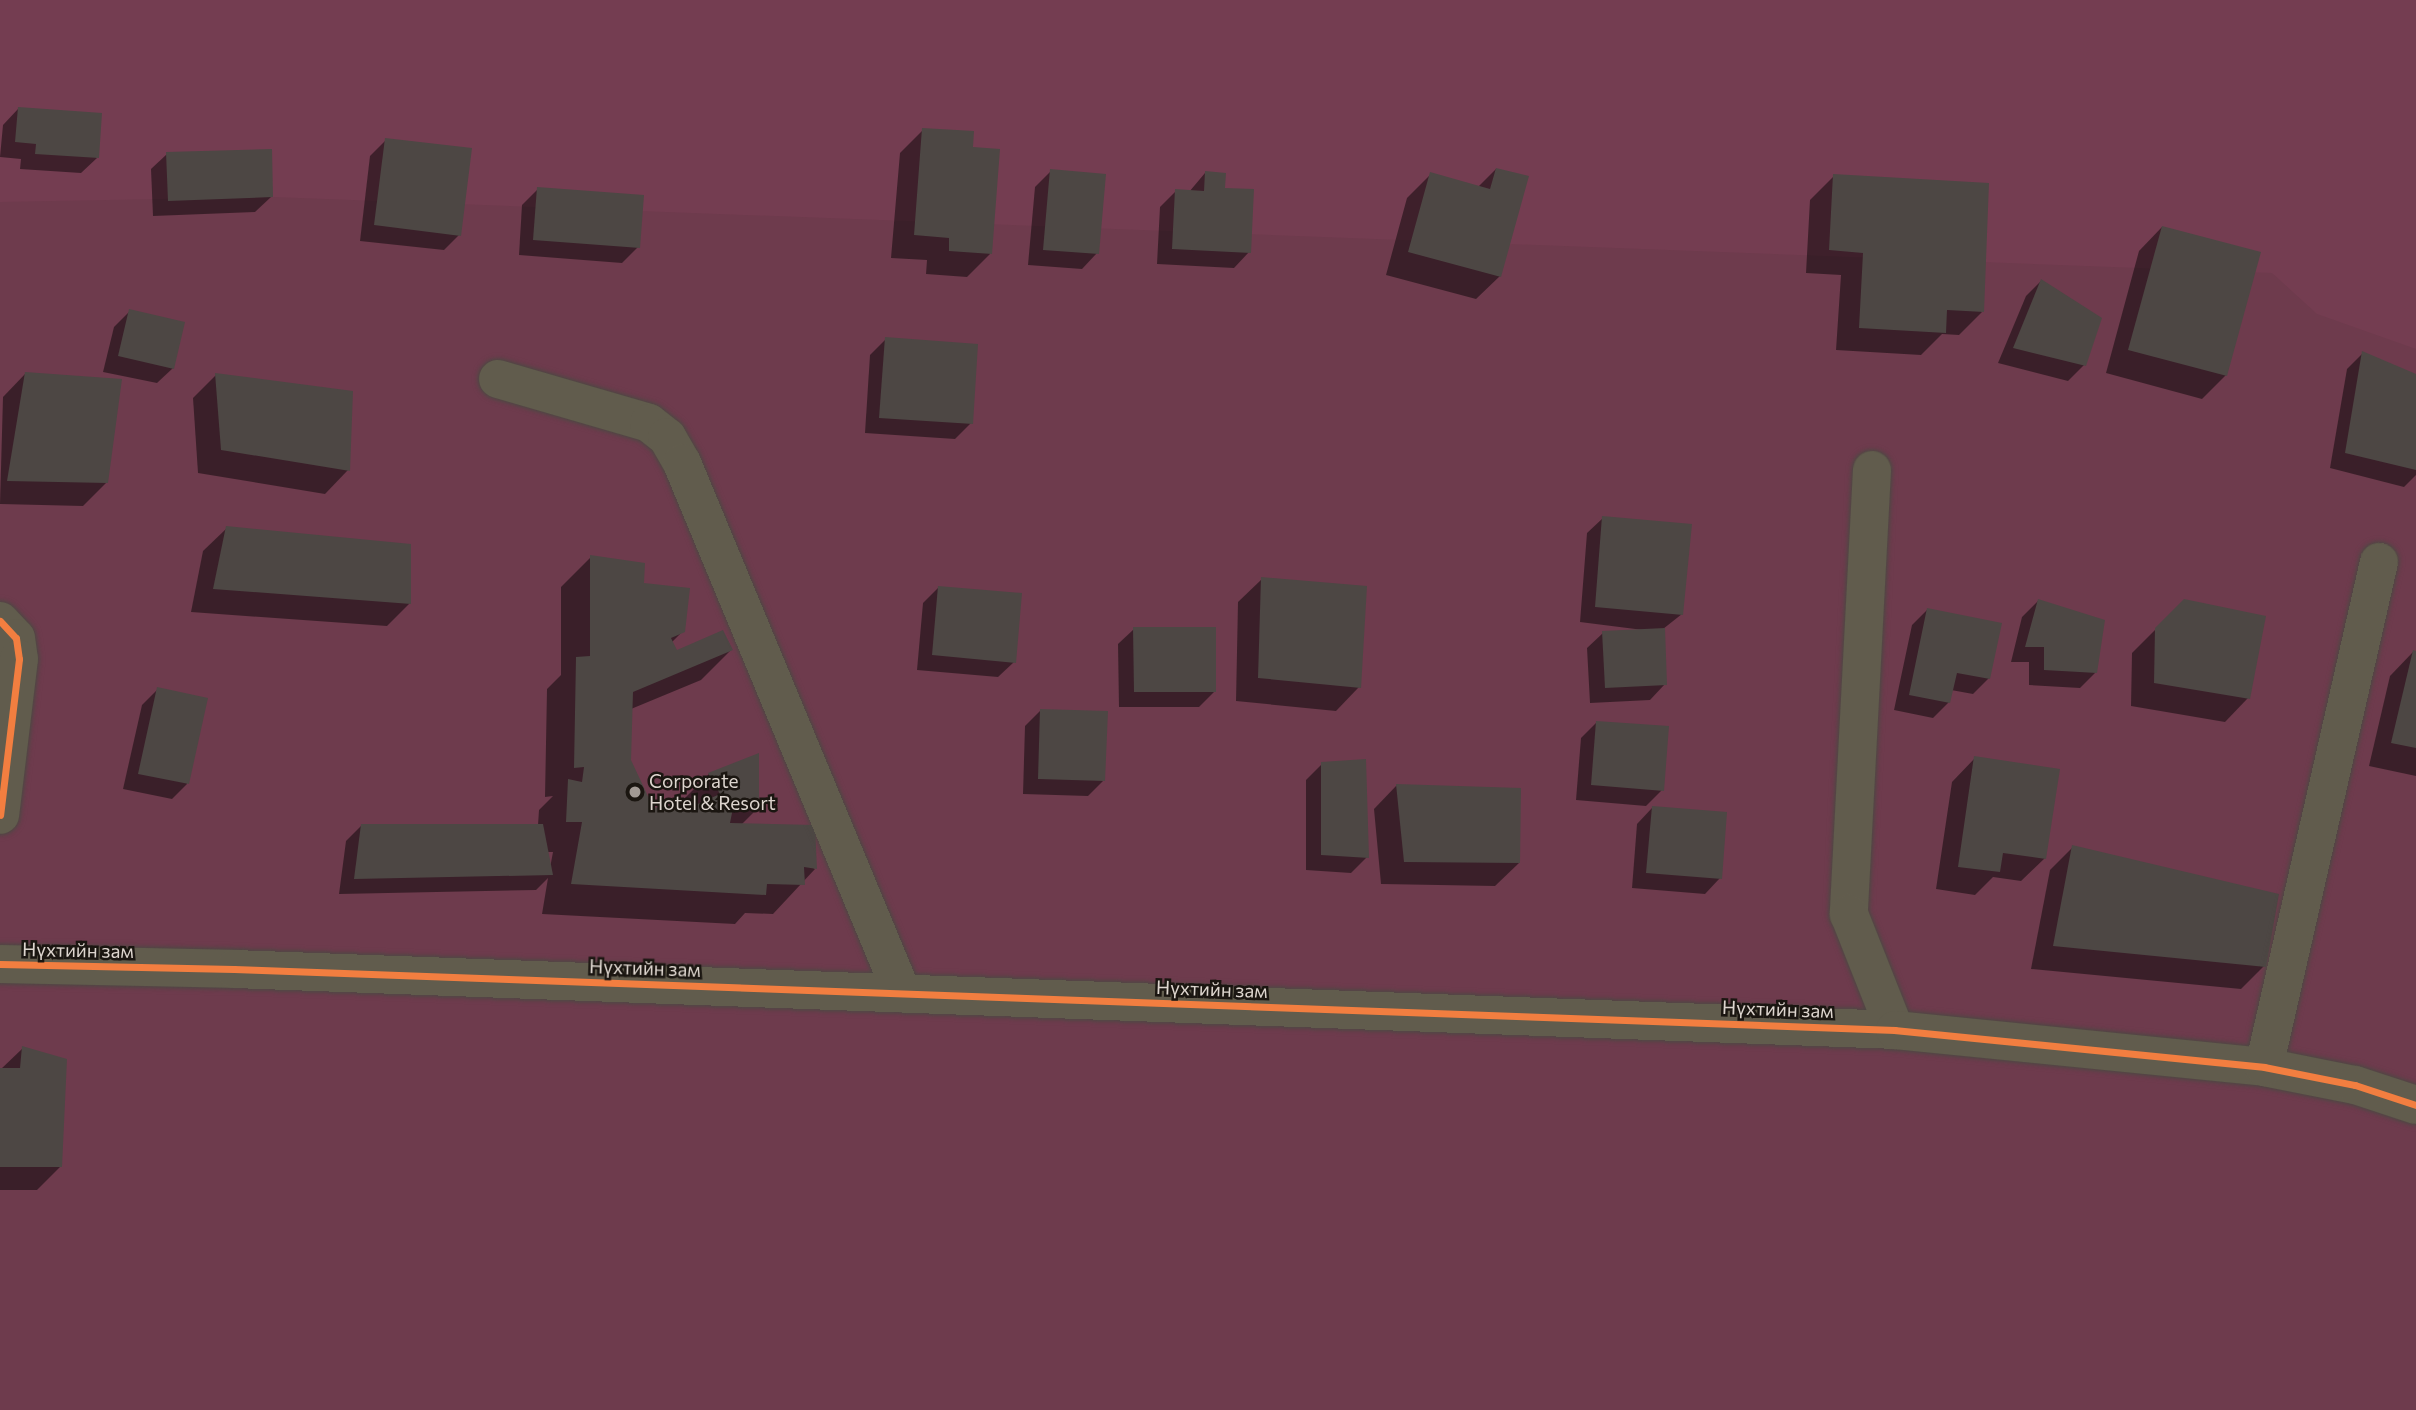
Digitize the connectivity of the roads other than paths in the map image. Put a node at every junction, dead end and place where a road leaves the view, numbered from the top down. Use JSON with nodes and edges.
{"nodes":[{"id":1,"x":498,"y":379,"type":"dead end"},
{"id":2,"x":1872,"y":470,"type":"dead end"},
{"id":3,"x":2379,"y":562,"type":"dead end"},
{"id":4,"x":0,"y":621,"type":"edge"},
{"id":5,"x":0,"y":815,"type":"edge"},
{"id":6,"x":0,"y":964,"type":"edge"},
{"id":7,"x":902,"y":993,"type":"junction"},
{"id":8,"x":1895,"y":1030,"type":"junction"},
{"id":9,"x":2264,"y":1067,"type":"junction"},
{"id":10,"x":2416,"y":1105,"type":"edge"}],
"edges":[{"from":1,"to":7,"type":"street"},
{"from":2,"to":8,"type":"street"},
{"from":3,"to":9,"type":"street"},
{"from":4,"to":5,"type":"street"},
{"from":6,"to":7,"type":"street","name":"Нүхтийн зам"},
{"from":7,"to":8,"type":"street","name":"Нүхтийн зам"},
{"from":8,"to":9,"type":"street","name":"Нүхтийн зам"},
{"from":9,"to":10,"type":"street","name":"Нүхтийн зам"}]}
